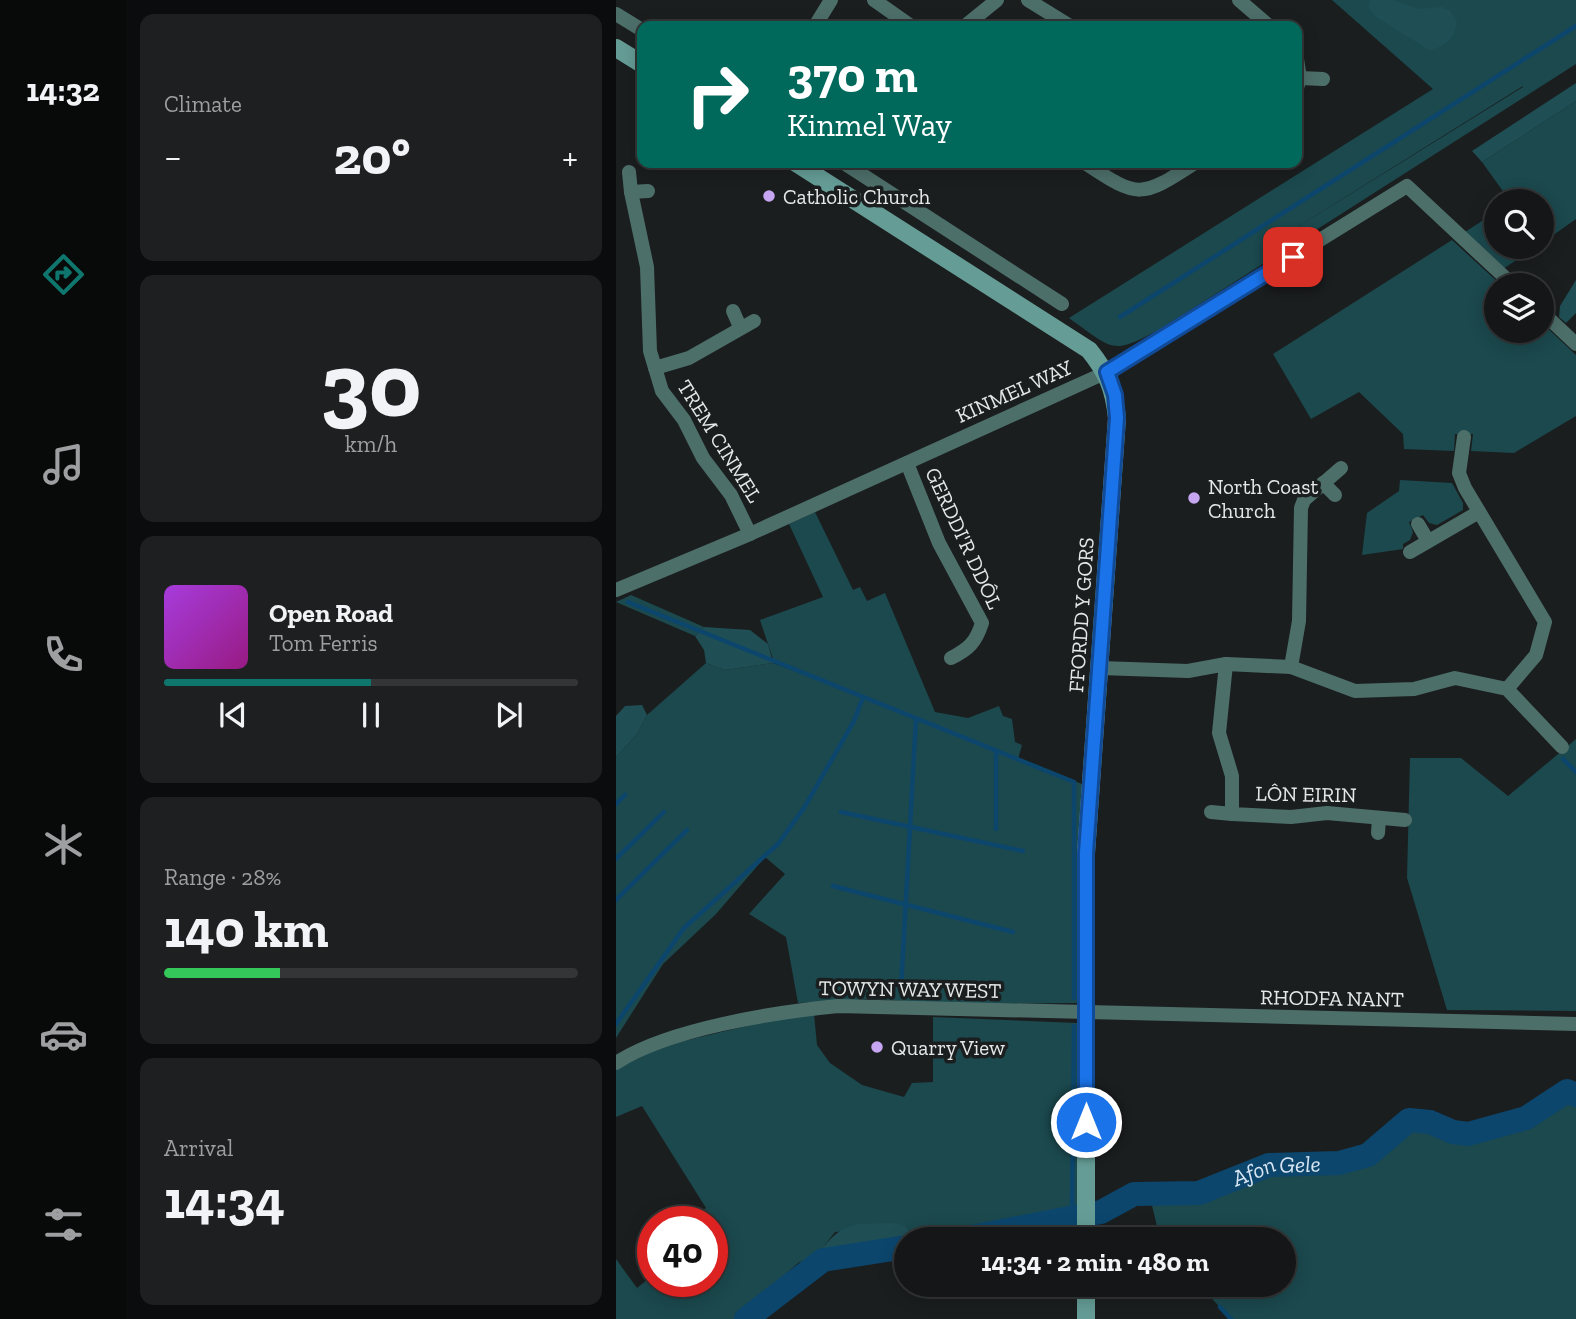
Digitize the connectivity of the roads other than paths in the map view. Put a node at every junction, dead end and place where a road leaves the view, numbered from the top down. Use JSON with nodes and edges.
{"nodes":[{"id":1,"x":831,"y":0,"type":"edge"},
{"id":2,"x":874,"y":0,"type":"edge"},
{"id":3,"x":998,"y":0,"type":"edge"},
{"id":4,"x":1028,"y":0,"type":"edge"},
{"id":5,"x":1239,"y":0,"type":"edge"},
{"id":6,"x":616,"y":14,"type":"edge"},
{"id":7,"x":818,"y":21,"type":"edge"},
{"id":8,"x":904,"y":21,"type":"edge"},
{"id":9,"x":971,"y":21,"type":"edge"},
{"id":10,"x":1062,"y":21,"type":"edge"},
{"id":11,"x":1263,"y":21,"type":"edge"},
{"id":12,"x":637,"y":27,"type":"edge"},
{"id":13,"x":616,"y":48,"type":"edge"},
{"id":14,"x":637,"y":61,"type":"edge"},
{"id":15,"x":1322,"y":79,"type":"dead end"},
{"id":16,"x":1302,"y":82,"type":"edge"},
{"id":17,"x":804,"y":168,"type":"edge"},
{"id":18,"x":852,"y":168,"type":"edge"},
{"id":19,"x":1093,"y":168,"type":"edge"},
{"id":20,"x":1187,"y":168,"type":"edge"},
{"id":21,"x":629,"y":172,"type":"dead end"},
{"id":22,"x":648,"y":191,"type":"dead end"},
{"id":23,"x":631,"y":192,"type":"junction"},
{"id":24,"x":1500,"y":273,"type":"edge"},
{"id":25,"x":1062,"y":304,"type":"dead end"},
{"id":26,"x":733,"y":311,"type":"dead end"},
{"id":27,"x":754,"y":321,"type":"dead end"},
{"id":28,"x":1554,"y":323,"type":"edge"},
{"id":29,"x":740,"y":327,"type":"junction"},
{"id":30,"x":1576,"y":344,"type":"edge"},
{"id":31,"x":655,"y":369,"type":"junction"},
{"id":32,"x":1107,"y":372,"type":"junction"},
{"id":33,"x":1464,"y":437,"type":"dead end"},
{"id":34,"x":906,"y":463,"type":"junction"},
{"id":35,"x":1340,"y":468,"type":"dead end"},
{"id":36,"x":1323,"y":483,"type":"junction"},
{"id":37,"x":1335,"y":495,"type":"dead end"},
{"id":38,"x":1479,"y":512,"type":"junction"},
{"id":39,"x":1418,"y":524,"type":"dead end"},
{"id":40,"x":750,"y":534,"type":"junction"},
{"id":41,"x":1428,"y":541,"type":"junction"},
{"id":42,"x":1410,"y":552,"type":"dead end"},
{"id":43,"x":616,"y":590,"type":"edge"},
{"id":44,"x":951,"y":658,"type":"dead end"},
{"id":45,"x":1226,"y":664,"type":"junction"},
{"id":46,"x":1291,"y":667,"type":"junction"},
{"id":47,"x":1100,"y":668,"type":"junction"},
{"id":48,"x":1507,"y":690,"type":"junction"},
{"id":49,"x":1562,"y":747,"type":"dead end"},
{"id":50,"x":1211,"y":812,"type":"dead end"},
{"id":51,"x":1232,"y":814,"type":"junction"},
{"id":52,"x":1379,"y":818,"type":"junction"},
{"id":53,"x":1405,"y":820,"type":"dead end"},
{"id":54,"x":1378,"y":833,"type":"dead end"},
{"id":55,"x":1087,"y":1013,"type":"junction"},
{"id":56,"x":1576,"y":1024,"type":"edge"},
{"id":57,"x":616,"y":1062,"type":"edge"},
{"id":58,"x":1086,"y":1227,"type":"edge"},
{"id":59,"x":1086,"y":1297,"type":"edge"},
{"id":60,"x":1086,"y":1319,"type":"edge"}],
"edges":[{"from":1,"to":7,"type":"street"},
{"from":2,"to":8,"type":"street"},
{"from":3,"to":9,"type":"street"},
{"from":4,"to":10,"type":"street"},
{"from":5,"to":11,"type":"street"},
{"from":6,"to":12,"type":"street"},
{"from":13,"to":14,"type":"street"},
{"from":15,"to":16,"type":"street"},
{"from":17,"to":32,"type":"street","name":"FFORDD Y GORS"},
{"from":18,"to":25,"type":"street"},
{"from":19,"to":20,"type":"street"},
{"from":21,"to":23,"type":"street","name":"TREM CINMEL"},
{"from":22,"to":23,"type":"street"},
{"from":23,"to":31,"type":"street","name":"TREM CINMEL"},
{"from":24,"to":32,"type":"street","name":"KINMEL WAY"},
{"from":26,"to":29,"type":"street"},
{"from":27,"to":29,"type":"street","name":"TREM CINMEL"},
{"from":28,"to":30,"type":"street"},
{"from":29,"to":31,"type":"street","name":"TREM CINMEL"},
{"from":31,"to":40,"type":"street","name":"TREM CINMEL"},
{"from":32,"to":34,"type":"street","name":"KINMEL WAY"},
{"from":32,"to":47,"type":"street","name":"FFORDD Y GORS"},
{"from":33,"to":38,"type":"street"},
{"from":34,"to":40,"type":"street","name":"KINMEL WAY"},
{"from":34,"to":44,"type":"street","name":"GERDDI'R DDÔL"},
{"from":35,"to":36,"type":"street"},
{"from":36,"to":37,"type":"street"},
{"from":36,"to":46,"type":"street"},
{"from":38,"to":41,"type":"street"},
{"from":38,"to":48,"type":"street"},
{"from":39,"to":41,"type":"street"},
{"from":40,"to":43,"type":"street","name":"KINMEL WAY"},
{"from":41,"to":42,"type":"street"},
{"from":45,"to":46,"type":"street"},
{"from":45,"to":47,"type":"street"},
{"from":45,"to":51,"type":"street","name":"LÔN EIRIN"},
{"from":46,"to":48,"type":"street"},
{"from":47,"to":55,"type":"street","name":"FFORDD Y GORS"},
{"from":48,"to":49,"type":"street"},
{"from":50,"to":51,"type":"street","name":"LÔN EIRIN"},
{"from":51,"to":52,"type":"street","name":"LÔN EIRIN"},
{"from":52,"to":53,"type":"street","name":"LÔN EIRIN"},
{"from":52,"to":54,"type":"street","name":"LÔN EIRIN"},
{"from":55,"to":56,"type":"street","name":"RHODFA NANT"},
{"from":55,"to":57,"type":"street","name":"TOWYN WAY WEST"},
{"from":55,"to":58,"type":"street","name":"FFORDD Y GORS"},
{"from":59,"to":60,"type":"street"}]}
